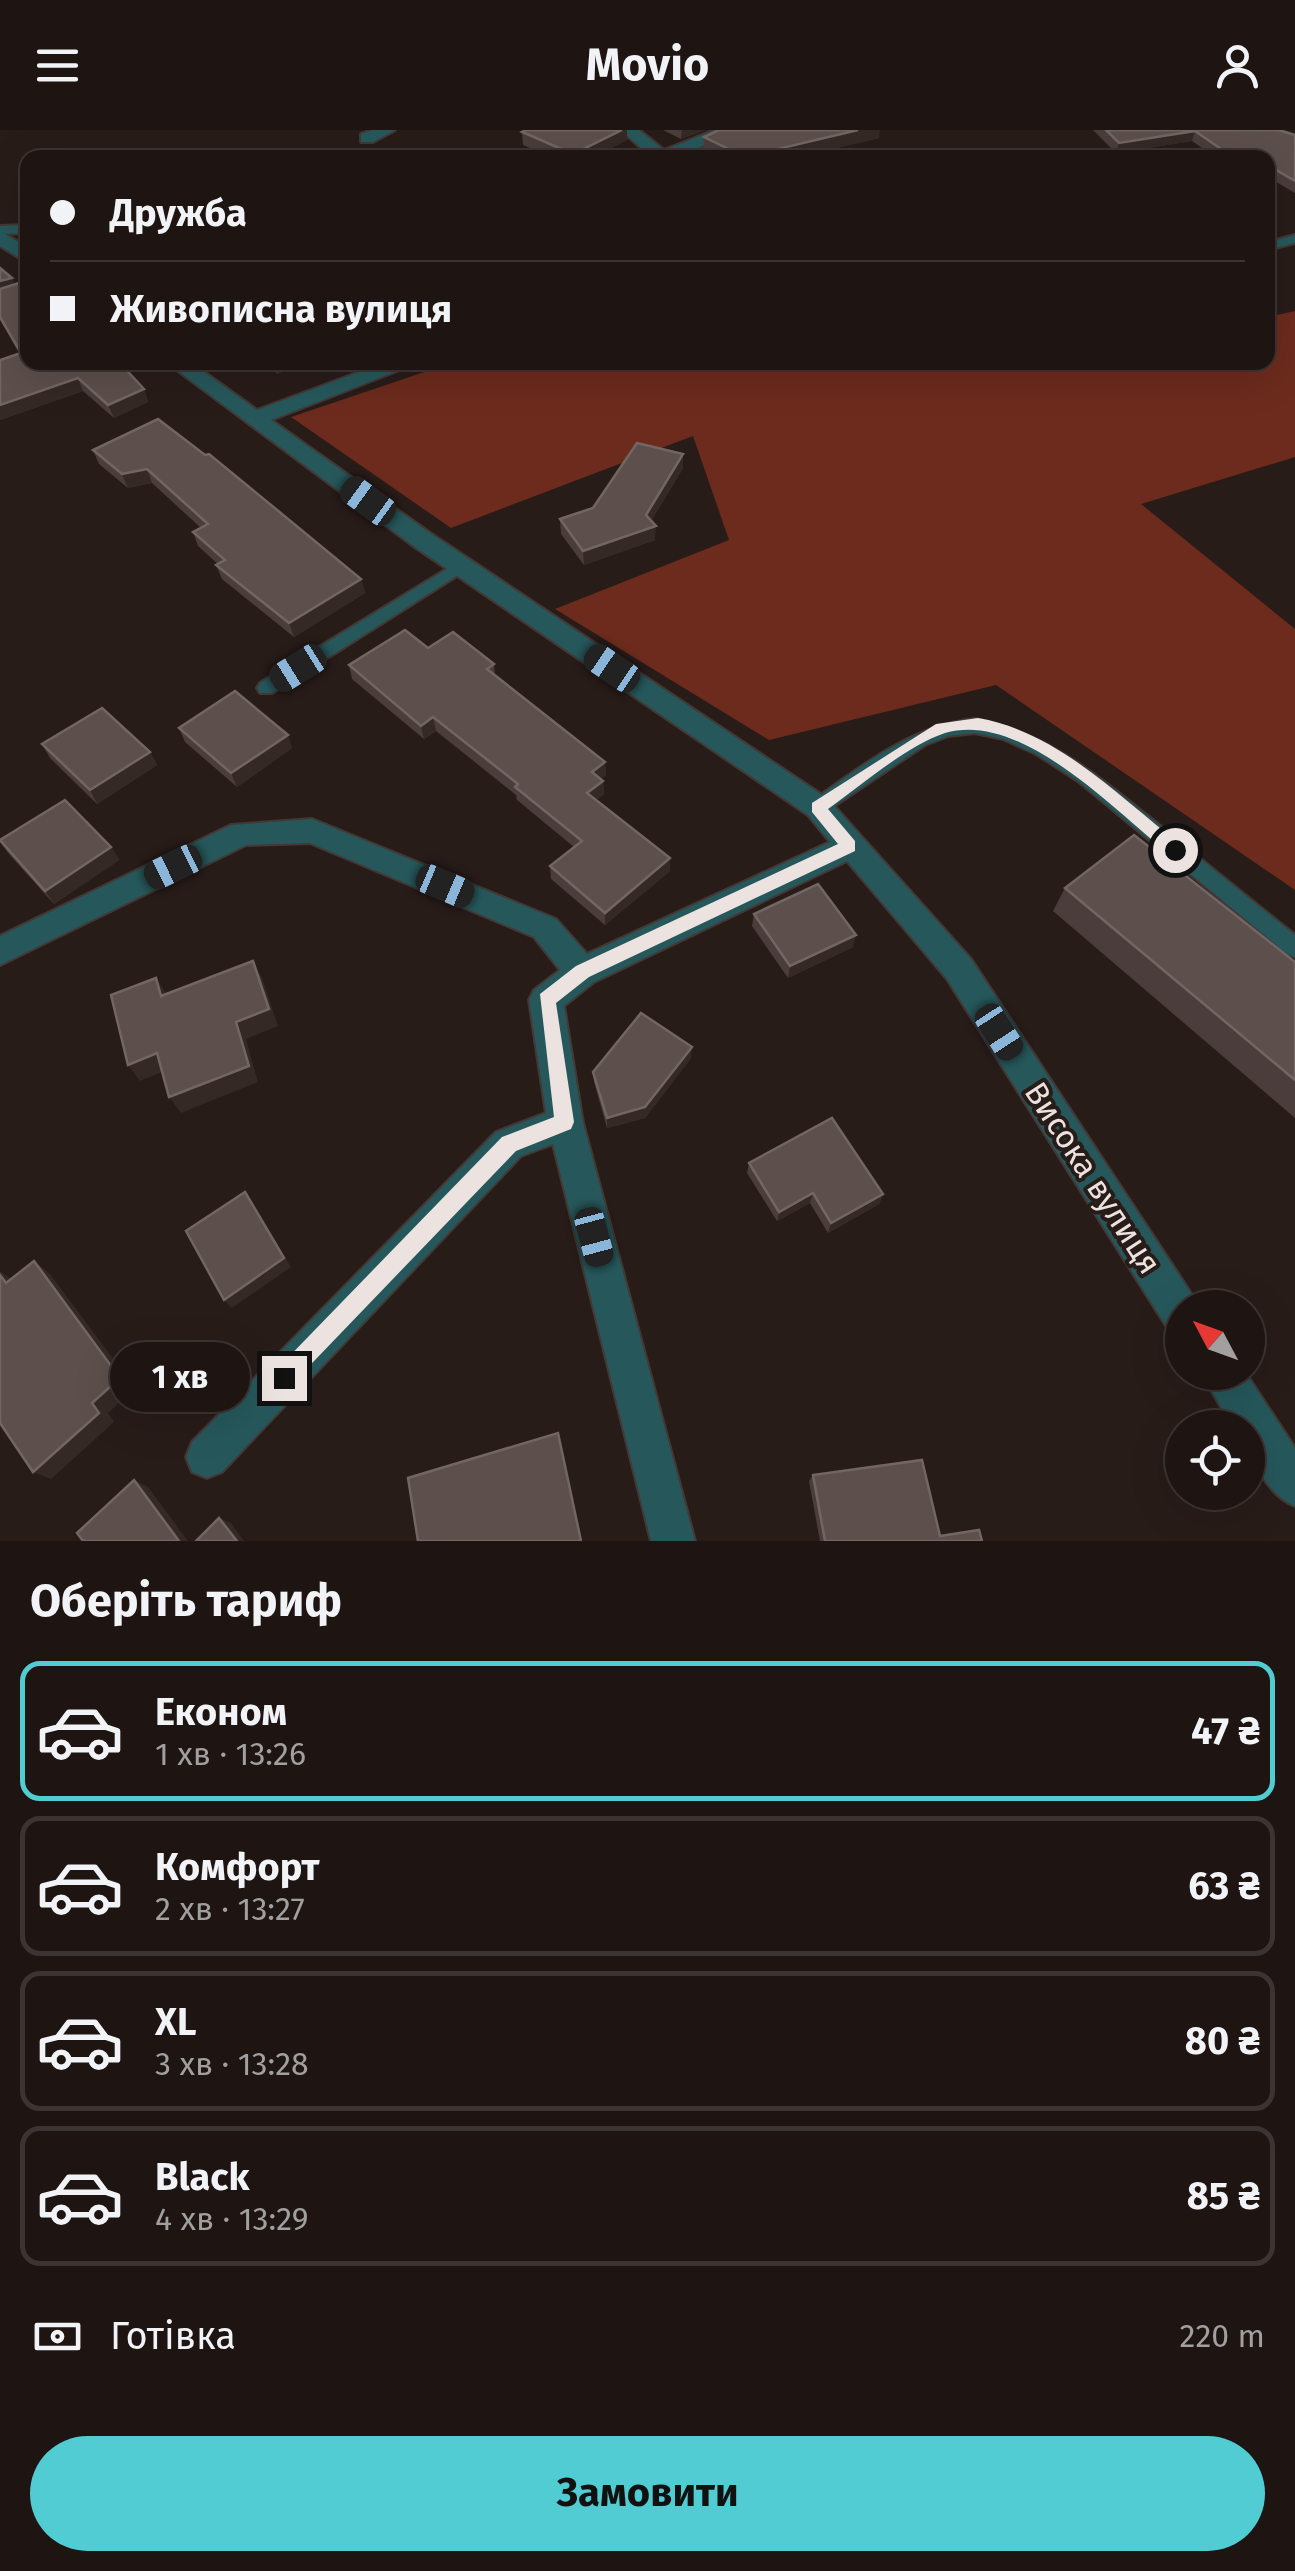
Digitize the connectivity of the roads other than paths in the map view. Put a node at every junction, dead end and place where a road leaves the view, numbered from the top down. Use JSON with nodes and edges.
{"nodes":[{"id":1,"x":387,"y":130,"type":"edge"},
{"id":2,"x":629,"y":130,"type":"edge"},
{"id":3,"x":730,"y":130,"type":"edge"},
{"id":4,"x":367,"y":138,"type":"dead end"},
{"id":5,"x":653,"y":150,"type":"edge"},
{"id":6,"x":679,"y":150,"type":"edge"},
{"id":7,"x":0,"y":234,"type":"edge"},
{"id":8,"x":20,"y":250,"type":"edge"},
{"id":9,"x":187,"y":370,"type":"edge"},
{"id":10,"x":384,"y":370,"type":"edge"},
{"id":11,"x":254,"y":419,"type":"junction"},
{"id":12,"x":460,"y":566,"type":"junction"},
{"id":13,"x":266,"y":688,"type":"dead end"},
{"id":14,"x":818,"y":808,"type":"junction"},
{"id":15,"x":850,"y":846,"type":"junction"},
{"id":16,"x":1295,"y":948,"type":"edge"},
{"id":17,"x":0,"y":951,"type":"edge"},
{"id":18,"x":582,"y":972,"type":"junction"},
{"id":19,"x":564,"y":1122,"type":"junction"},
{"id":20,"x":1166,"y":1290,"type":"edge"},
{"id":21,"x":1232,"y":1390,"type":"edge"},
{"id":22,"x":207,"y":1457,"type":"dead end"},
{"id":23,"x":1295,"y":1485,"type":"edge"},
{"id":24,"x":673,"y":1541,"type":"edge"}],
"edges":[{"from":1,"to":4,"type":"street"},
{"from":2,"to":5,"type":"street"},
{"from":3,"to":6,"type":"street"},
{"from":7,"to":8,"type":"street"},
{"from":9,"to":11,"type":"street","name":"Висока вулиця"},
{"from":10,"to":11,"type":"street"},
{"from":11,"to":12,"type":"street","name":"Висока вулиця"},
{"from":12,"to":13,"type":"lane"},
{"from":12,"to":14,"type":"street","name":"Висока вулиця"},
{"from":14,"to":15,"type":"street","name":"Висока вулиця"},
{"from":14,"to":16,"type":"lane"},
{"from":15,"to":18,"type":"street"},
{"from":15,"to":20,"type":"street","name":"Висока вулиця"},
{"from":17,"to":18,"type":"street"},
{"from":18,"to":19,"type":"street"},
{"from":19,"to":22,"type":"street"},
{"from":19,"to":24,"type":"street"},
{"from":21,"to":23,"type":"street"}]}
